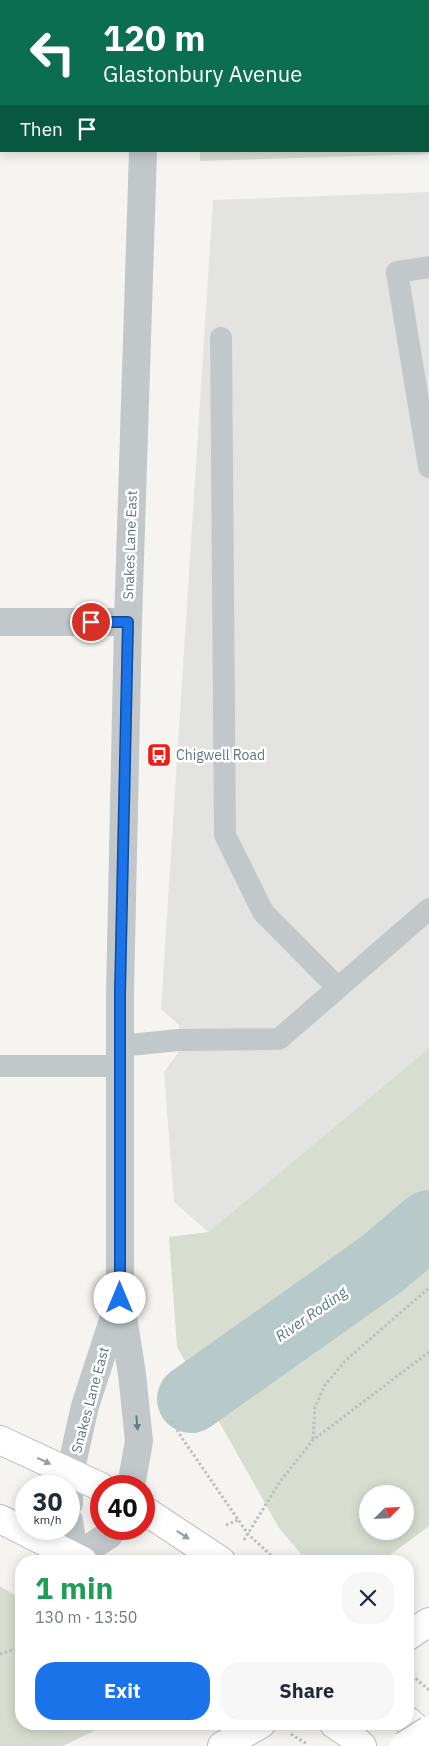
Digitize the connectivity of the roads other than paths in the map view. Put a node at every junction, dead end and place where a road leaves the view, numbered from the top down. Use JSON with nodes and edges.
{"nodes":[{"id":1,"x":143,"y":152,"type":"edge"},
{"id":2,"x":429,"y":267,"type":"edge"},
{"id":3,"x":221,"y":338,"type":"dead end"},
{"id":4,"x":429,"y":467,"type":"edge"},
{"id":5,"x":0,"y":622,"type":"edge"},
{"id":6,"x":128,"y":622,"type":"junction"},
{"id":7,"x":429,"y":909,"type":"edge"},
{"id":8,"x":338,"y":988,"type":"junction"},
{"id":9,"x":120,"y":1056,"type":"junction"},
{"id":10,"x":0,"y":1066,"type":"edge"},
{"id":11,"x":120,"y":1298,"type":"junction"},
{"id":12,"x":0,"y":1440,"type":"edge"},
{"id":13,"x":70,"y":1473,"type":"junction"},
{"id":14,"x":133,"y":1475,"type":"edge"},
{"id":15,"x":90,"y":1482,"type":"edge"},
{"id":16,"x":155,"y":1517,"type":"edge"},
{"id":17,"x":0,"y":1519,"type":"edge"},
{"id":18,"x":74,"y":1540,"type":"edge"},
{"id":19,"x":103,"y":1540,"type":"edge"},
{"id":20,"x":71,"y":1555,"type":"edge"},
{"id":21,"x":78,"y":1555,"type":"edge"},
{"id":22,"x":84,"y":1555,"type":"edge"},
{"id":23,"x":212,"y":1555,"type":"edge"},
{"id":24,"x":429,"y":1622,"type":"edge"},
{"id":25,"x":414,"y":1632,"type":"edge"},
{"id":26,"x":414,"y":1727,"type":"edge"},
{"id":27,"x":251,"y":1730,"type":"edge"},
{"id":28,"x":343,"y":1730,"type":"edge"},
{"id":29,"x":429,"y":1730,"type":"edge"},
{"id":30,"x":429,"y":1740,"type":"edge"},
{"id":31,"x":222,"y":1746,"type":"edge"},
{"id":32,"x":362,"y":1746,"type":"edge"},
{"id":33,"x":404,"y":1746,"type":"edge"}],
"edges":[{"from":1,"to":6,"type":"street","name":"Snakes Lane East"},
{"from":2,"to":4,"type":"lane"},
{"from":3,"to":8,"type":"lane"},
{"from":5,"to":6,"type":"street"},
{"from":6,"to":9,"type":"street","name":"Snakes Lane East"},
{"from":7,"to":8,"type":"lane"},
{"from":8,"to":9,"type":"lane"},
{"from":9,"to":10,"type":"lane"},
{"from":9,"to":11,"type":"street","name":"Snakes Lane East"},
{"from":11,"to":13,"type":"street","name":"Snakes Lane East"},
{"from":11,"to":14,"type":"street","name":"Snakes Lane East","one_way":true},
{"from":12,"to":13,"type":"main road","one_way":true},
{"from":13,"to":15,"type":"main road"},
{"from":16,"to":23,"type":"main road","one_way":true},
{"from":17,"to":20,"type":"main road"},
{"from":18,"to":21,"type":"street"},
{"from":19,"to":22,"type":"street"},
{"from":24,"to":25,"type":"main road"},
{"from":26,"to":30,"type":"main road"},
{"from":27,"to":31,"type":"main road"},
{"from":28,"to":32,"type":"main road"},
{"from":29,"to":33,"type":"main road","bridge":true}]}
